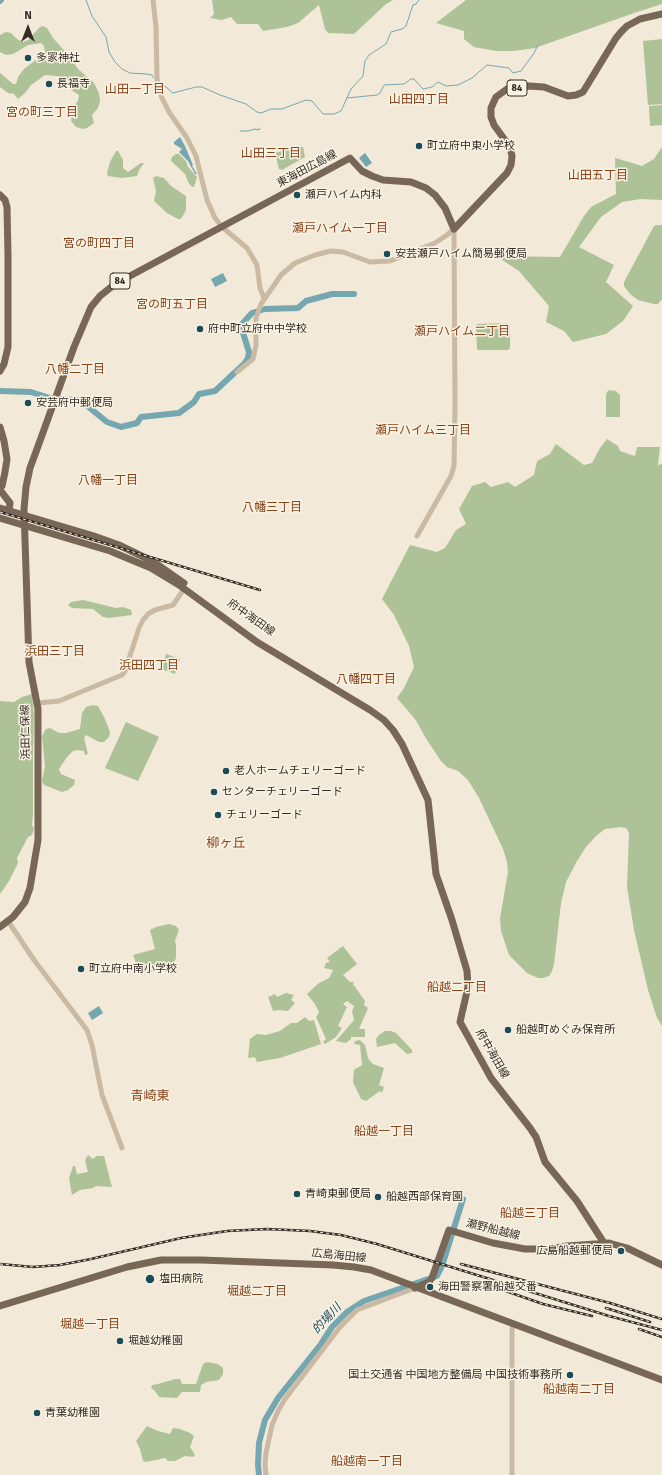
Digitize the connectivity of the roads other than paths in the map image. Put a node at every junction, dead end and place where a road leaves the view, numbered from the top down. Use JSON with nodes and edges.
{"nodes":[{"id":1,"x":153,"y":0,"type":"edge"},
{"id":2,"x":662,"y":14,"type":"edge"},
{"id":3,"x":0,"y":195,"type":"edge"},
{"id":4,"x":222,"y":227,"type":"junction"},
{"id":5,"x":454,"y":229,"type":"junction"},
{"id":6,"x":264,"y":298,"type":"junction"},
{"id":7,"x":0,"y":372,"type":"edge"},
{"id":8,"x":237,"y":372,"type":"dead end"},
{"id":9,"x":0,"y":427,"type":"edge"},
{"id":10,"x":0,"y":489,"type":"edge"},
{"id":11,"x":0,"y":508,"type":"edge"},
{"id":12,"x":9,"y":511,"type":"junction"},
{"id":13,"x":24,"y":516,"type":"junction"},
{"id":14,"x":0,"y":518,"type":"edge"},
{"id":15,"x":25,"y":526,"type":"junction"},
{"id":16,"x":417,"y":536,"type":"dead end"},
{"id":17,"x":184,"y":589,"type":"junction"},
{"id":18,"x":38,"y":703,"type":"junction"},
{"id":19,"x":422,"y":788,"type":"junction"},
{"id":20,"x":8,"y":921,"type":"junction"},
{"id":21,"x":0,"y":927,"type":"edge"},
{"id":22,"x":122,"y":1148,"type":"dead end"},
{"id":23,"x":604,"y":1243,"type":"junction"},
{"id":24,"x":662,"y":1265,"type":"edge"},
{"id":25,"x":413,"y":1287,"type":"junction"},
{"id":26,"x":0,"y":1306,"type":"edge"},
{"id":27,"x":514,"y":1324,"type":"junction"},
{"id":28,"x":662,"y":1380,"type":"edge"},
{"id":29,"x":266,"y":1475,"type":"edge"},
{"id":30,"x":512,"y":1475,"type":"edge"}],
"edges":[{"from":1,"to":4,"type":"street"},
{"from":2,"to":5,"type":"main road","number":"84"},
{"from":3,"to":7,"type":"main road"},
{"from":4,"to":5,"type":"main road","name":"東海田広島線","number":"84"},
{"from":4,"to":6,"type":"street"},
{"from":4,"to":13,"type":"main road","name":"東海田広島線","number":"84"},
{"from":5,"to":6,"type":"street"},
{"from":5,"to":16,"type":"street"},
{"from":6,"to":8,"type":"street"},
{"from":9,"to":10,"type":"main road"},
{"from":10,"to":12,"type":"main road"},
{"from":11,"to":12,"type":"main road"},
{"from":12,"to":13,"type":"main road"},
{"from":13,"to":15,"type":"main road","name":"東海田広島線","number":"84"},
{"from":13,"to":19,"type":"main road","name":"府中海田線"},
{"from":14,"to":15,"type":"main road"},
{"from":15,"to":17,"type":"main road","name":"府中海田線"},
{"from":15,"to":18,"type":"main road","name":"浜田仁保線"},
{"from":17,"to":18,"type":"street"},
{"from":17,"to":19,"type":"main road","name":"府中海田線"},
{"from":18,"to":20,"type":"main road","name":"浜田仁保線"},
{"from":19,"to":23,"type":"main road","name":"府中海田線"},
{"from":20,"to":21,"type":"main road","name":"浜田仁保線"},
{"from":20,"to":22,"type":"street"},
{"from":23,"to":24,"type":"main road"},
{"from":23,"to":25,"type":"main road","name":"瀬野船越線"},
{"from":25,"to":26,"type":"main road","name":"広島海田線"},
{"from":25,"to":27,"type":"main road","name":"広島海田線"},
{"from":25,"to":29,"type":"street"},
{"from":27,"to":28,"type":"main road","name":"広島海田線"},
{"from":27,"to":30,"type":"street"}]}
